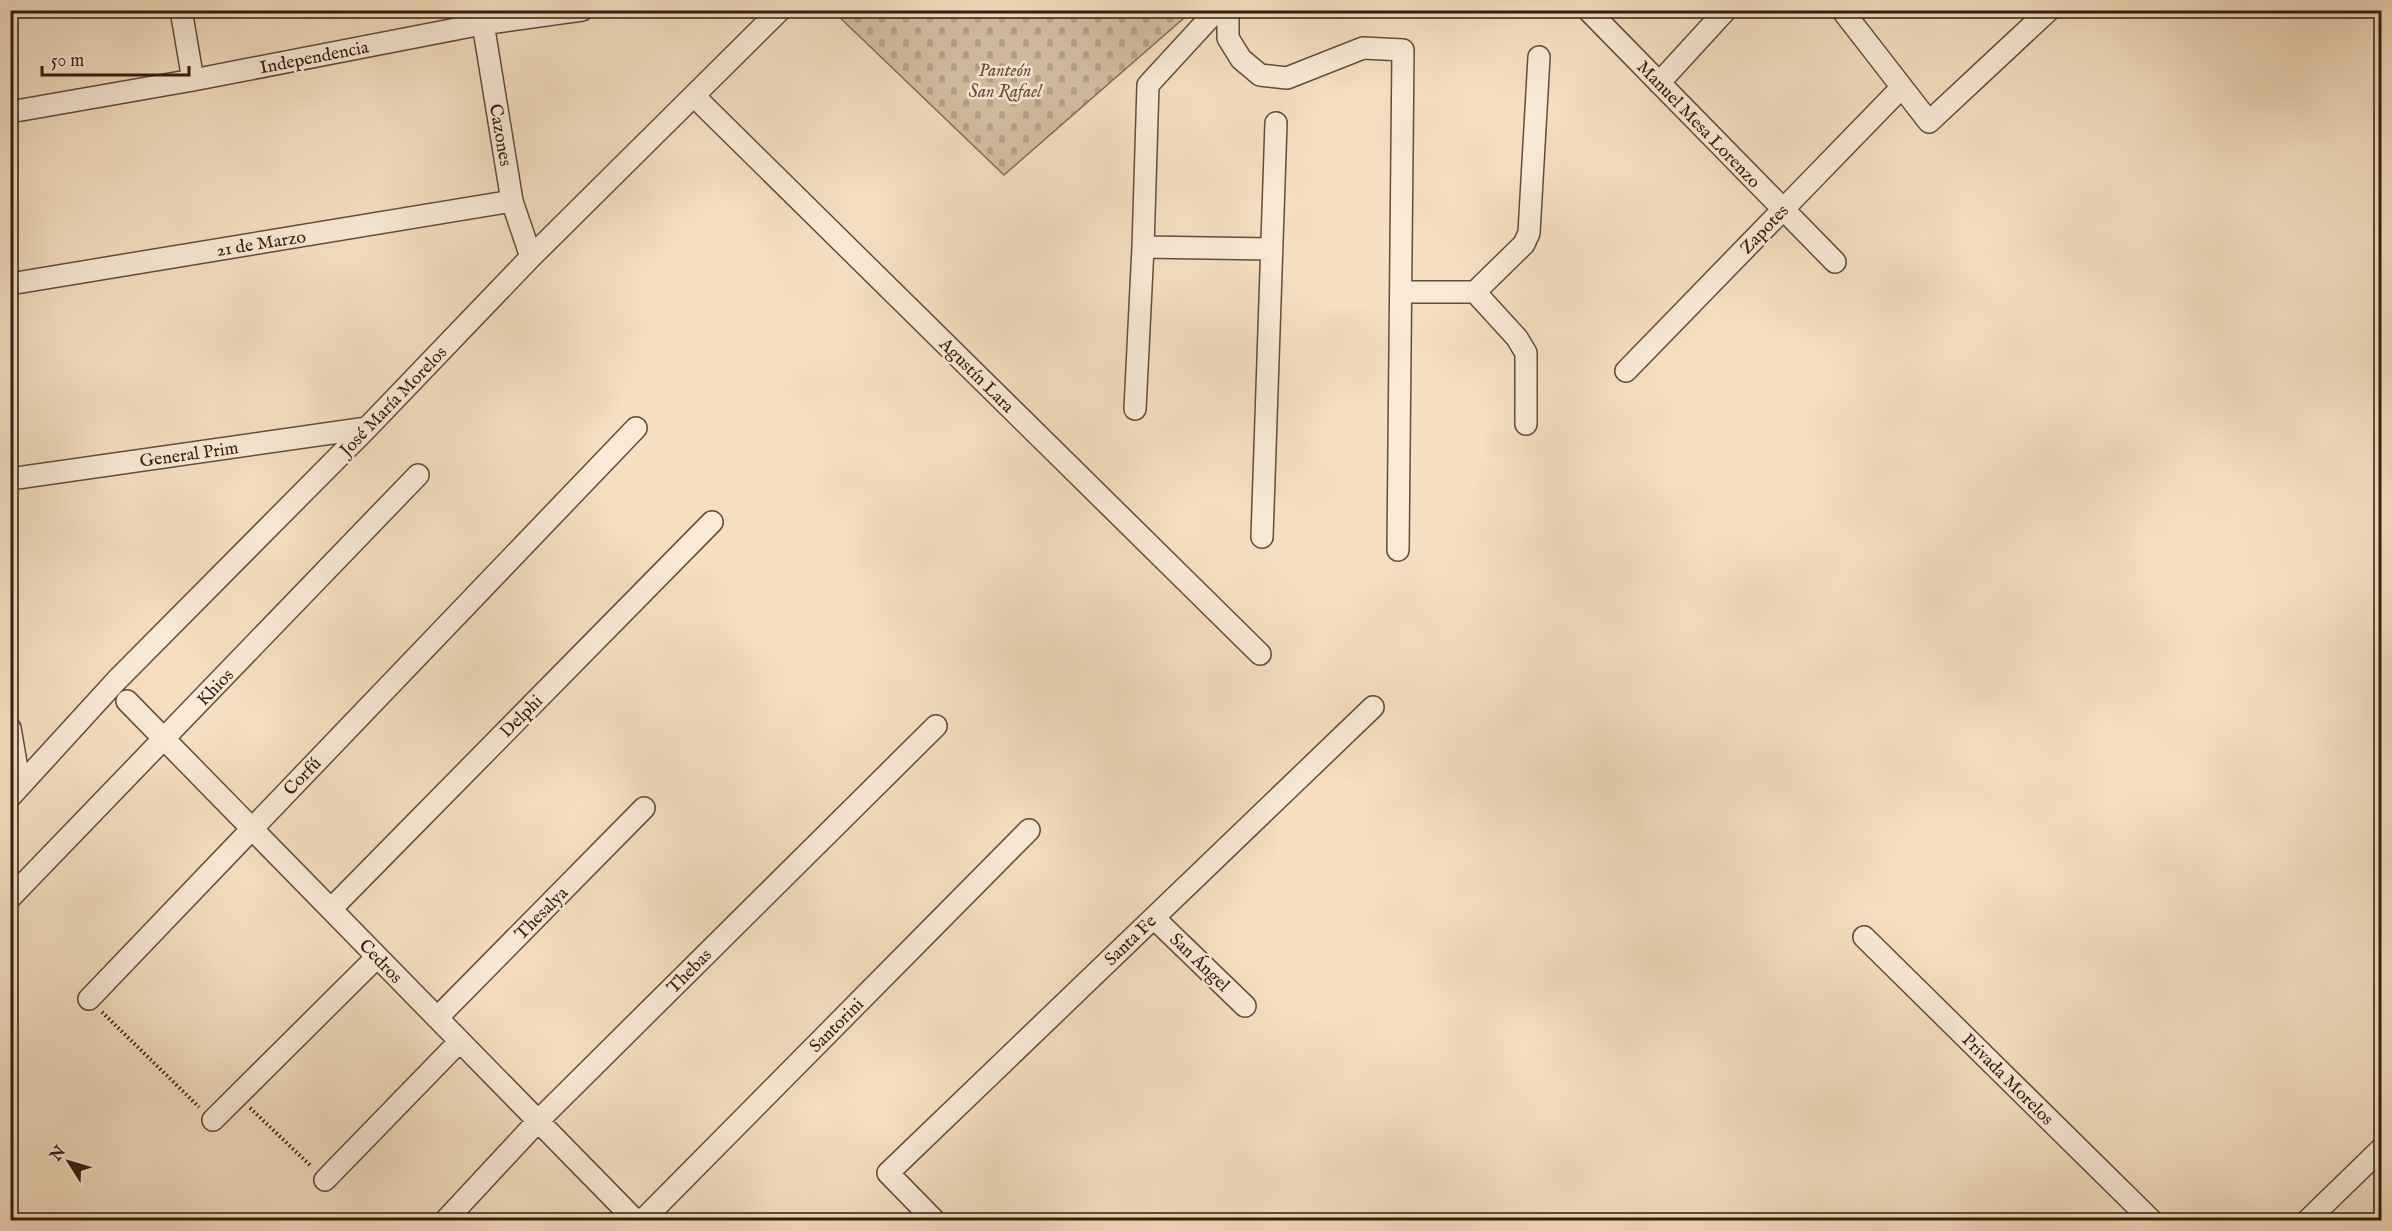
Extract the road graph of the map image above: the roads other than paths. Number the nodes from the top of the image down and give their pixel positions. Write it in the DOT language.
graph roads {
  1 [pos="181,10"];
  2 [pos="582,10"];
  3 [pos="780,10"];
  4 [pos="1217,10"];
  5 [pos="1228,10"];
  6 [pos="1588,10"];
  7 [pos="1726,10"];
  8 [pos="2049,10"];
  9 [pos="1845,12"];
  10 [pos="481,17"];
  11 [pos="1539,57"];
  12 [pos="193,80"];
  13 [pos="1659,82"];
  14 [pos="1902,87"];
  15 [pos="694,96"];
  16 [pos="10,112"];
  17 [pos="1276,123"];
  18 [pos="512,201"];
  19 [pos="1784,210"];
  20 [pos="1143,247"];
  21 [pos="1271,249"];
  22 [pos="531,257"];
  23 [pos="1835,262"];
  24 [pos="10,284"];
  25 [pos="1401,292"];
  26 [pos="1475,292"];
  27 [pos="1626,371"];
  28 [pos="1135,409"];
  29 [pos="1526,424"];
  30 [pos="367,428"];
  31 [pos="636,428"];
  32 [pos="418,475"];
  33 [pos="10,479"];
  34 [pos="712,522"];
  35 [pos="1262,537"];
  36 [pos="1398,550"];
  37 [pos="1260,654"];
  38 [pos="127,701"];
  39 [pos="1373,707"];
  40 [pos="936,726"];
  41 [pos="10,728"];
  42 [pos="165,739"];
  43 [pos="15,791"];
  44 [pos="644,808"];
  45 [pos="252,829"];
  46 [pos="1029,830"];
  47 [pos="10,898"];
  48 [pos="331,909"];
  49 [pos="1154,918"];
  50 [pos="1864,937"];
  51 [pos="377,957"];
  52 [pos="88,999"];
  53 [pos="1245,1006"];
  54 [pos="437,1018"];
  55 [pos="460,1041"];
  56 [pos="213,1120"];
  57 [pos="538,1121"];
  58 [pos="2382,1148"];
  59 [pos="325,1180"];
  60 [pos="446,1221"];
  61 [pos="635,1221"];
  62 [pos="643,1221"];
  63 [pos="934,1221"];
  64 [pos="2151,1221"];
  65 [pos="2308,1221"];
  1 -- 12 [label="street"];
  2 -- 10 [label="street, Independencia"];
  3 -- 15 [label="street, José María Morelos"];
  4 -- 20 [label="street"];
  5 -- 25 [label="street"];
  6 -- 13 [label="street, Manuel Mesa Lorenzo"];
  7 -- 13 [label="street"];
  8 -- 14 [label="street"];
  9 -- 14 [label="street"];
  10 -- 12 [label="street, Independencia"];
  10 -- 18 [label="street, Cazones"];
  11 -- 26 [label="street"];
  12 -- 16 [label="street, Independencia"];
  13 -- 19 [label="street, Manuel Mesa Lorenzo"];
  14 -- 19 [label="street, Zapotes"];
  15 -- 22 [label="street, José María Morelos"];
  15 -- 37 [label="street, Agustín Lara"];
  17 -- 21 [label="street"];
  18 -- 22 [label="street, Cazones"];
  18 -- 24 [label="street, 21 de Marzo"];
  19 -- 23 [label="street, Manuel Mesa Lorenzo"];
  19 -- 27 [label="street, Zapotes"];
  20 -- 21 [label="street"];
  20 -- 28 [label="street"];
  21 -- 35 [label="street"];
  22 -- 30 [label="street, José María Morelos"];
  25 -- 26 [label="street"];
  25 -- 36 [label="street"];
  26 -- 29 [label="street"];
  30 -- 33 [label="street, General Prim"];
  30 -- 43 [label="street, José María Morelos"];
  31 -- 45 [label="street, Corfú"];
  32 -- 42 [label="street, Khios"];
  34 -- 48 [label="street, Delphi"];
  38 -- 42 [label="street, Cedros"];
  39 -- 49 [label="street, Santa Fe"];
  40 -- 57 [label="street, Thebas"];
  41 -- 43 [label="street"];
  42 -- 45 [label="street, Cedros"];
  42 -- 47 [label="street, Khios"];
  44 -- 54 [label="street, Thesalya"];
  45 -- 48 [label="street, Cedros"];
  45 -- 52 [label="street, Corfú"];
  46 -- 62 [label="street, Santorini"];
  48 -- 51 [label="street, Cedros"];
  49 -- 53 [label="street, San Ángel"];
  49 -- 63 [label="street, Santa Fe"];
  50 -- 64 [label="street, Privada Morelos"];
  51 -- 54 [label="street, Cedros"];
  51 -- 56 [label="street"];
  54 -- 55 [label="street, Cedros"];
  55 -- 57 [label="street, Cedros"];
  55 -- 59 [label="street"];
  57 -- 60 [label="street, Thebas"];
  57 -- 61 [label="street, Cedros"];
  58 -- 65 [label="street"];
}
